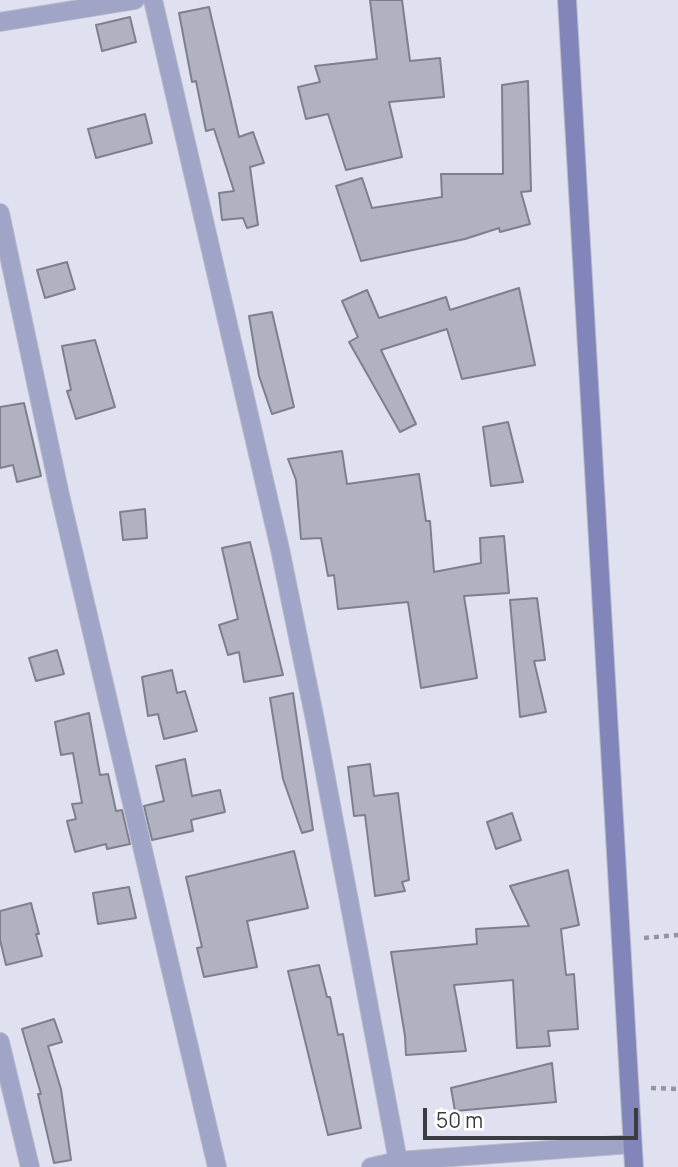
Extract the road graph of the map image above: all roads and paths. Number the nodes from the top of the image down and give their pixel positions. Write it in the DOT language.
graph roads {
  1 [pos="135,0"];
  2 [pos="153,0"];
  3 [pos="567,0"];
  4 [pos="0,22"];
  5 [pos="0,213"];
  6 [pos="678,935"];
  7 [pos="621,940"];
  8 [pos="0,1042"];
  9 [pos="632,1144"];
  10 [pos="398,1161"];
  11 [pos="30,1167"];
  12 [pos="217,1167"];
  13 [pos="371,1167"];
  14 [pos="634,1167"];
  1 -- 4 [label="street"];
  2 -- 10 [label="street"];
  3 -- 7 [label="main road"];
  5 -- 12 [label="street"];
  6 -- 7 [label="path"];
  7 -- 9 [label="main road"];
  8 -- 11 [label="street"];
  9 -- 10 [label="street"];
  9 -- 14 [label="main road"];
  10 -- 13 [label="street"];
}
